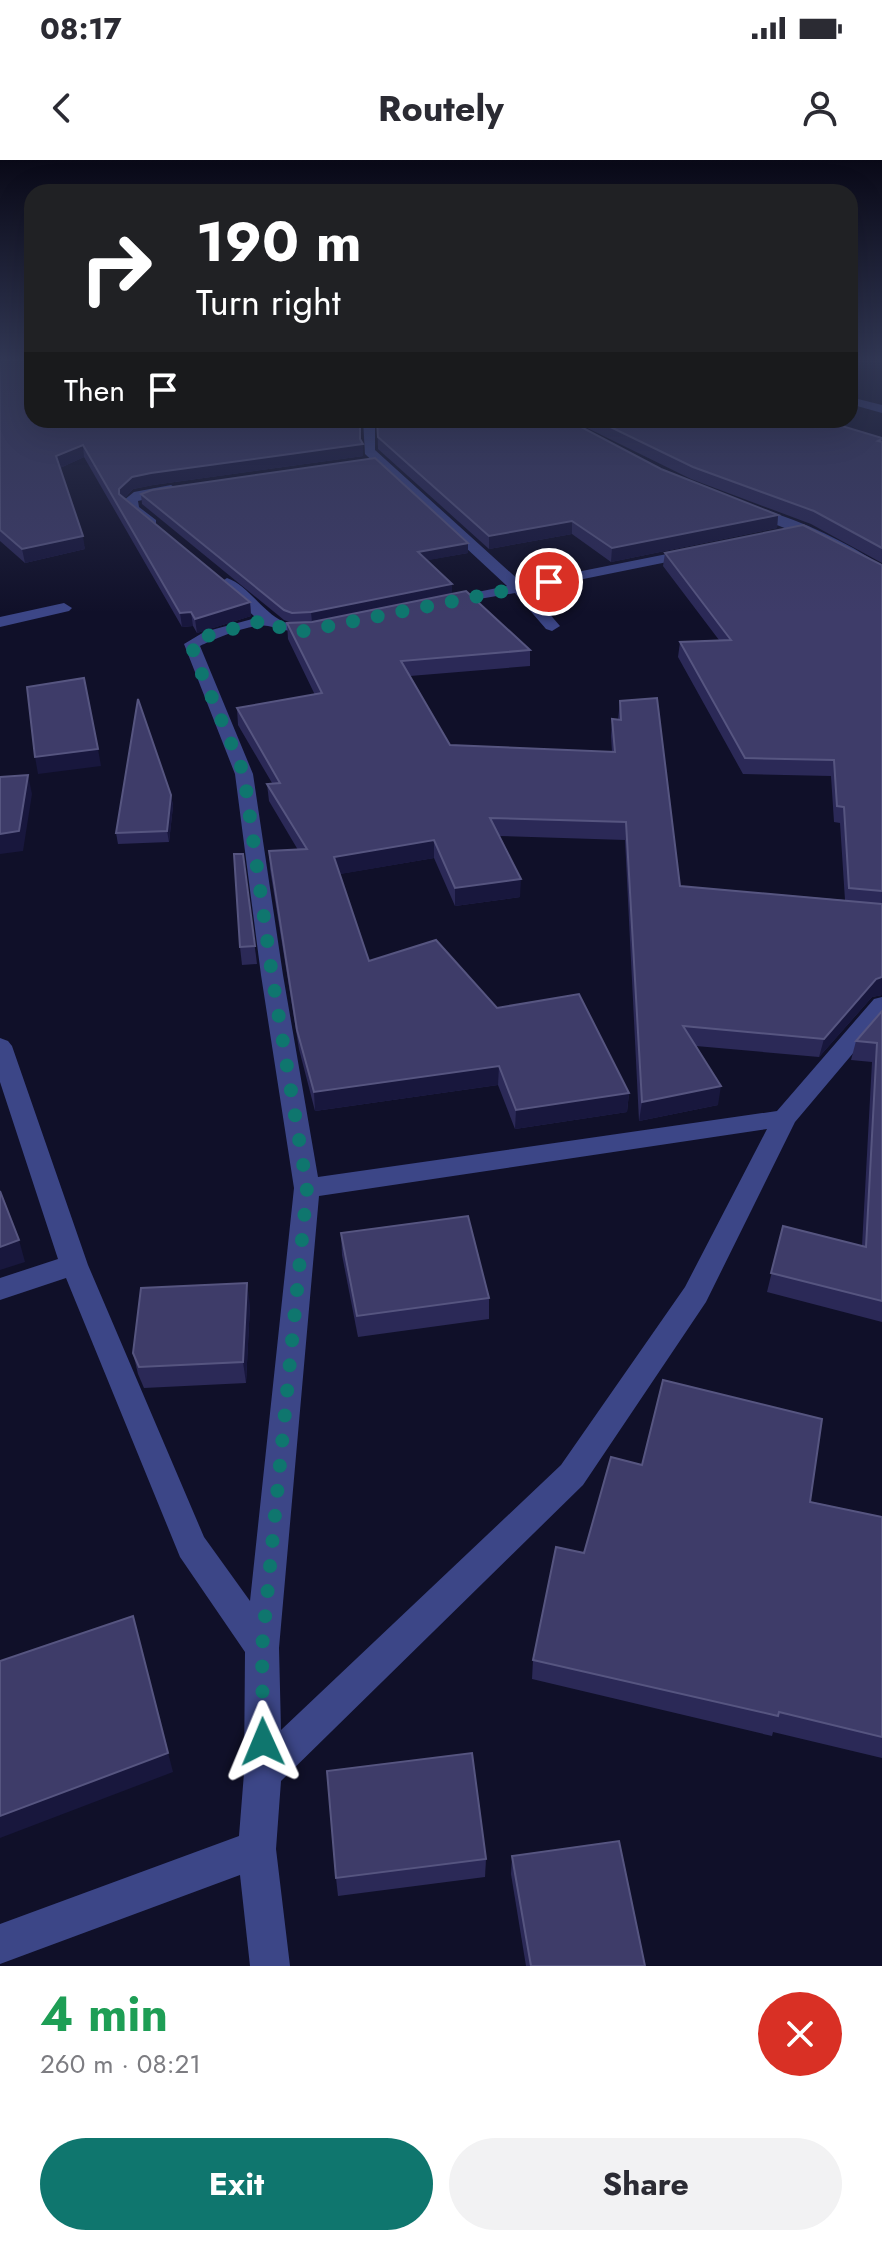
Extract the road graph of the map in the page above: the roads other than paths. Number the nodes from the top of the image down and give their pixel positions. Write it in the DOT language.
graph roads {
  1 [pos="369,444"];
  2 [pos="381,460"];
  3 [pos="353,464"];
  4 [pos="182,488"];
  5 [pos="734,504"];
  6 [pos="805,530"];
  7 [pos="774,536"];
  8 [pos="168,537"];
  9 [pos="713,548"];
  10 [pos="215,573"];
  11 [pos="882,573"];
  12 [pos="519,588"];
  13 [pos="430,606"];
  14 [pos="64,608"];
  15 [pos="269,619"];
  16 [pos="0,622"];
  17 [pos="341,624"];
  18 [pos="552,626"];
  19 [pos="882,1004"];
  20 [pos="0,1046"];
  21 [pos="785,1118"];
  22 [pos="307,1188"];
  23 [pos="74,1265"];
  24 [pos="0,1289"];
  25 [pos="262,1648"];
  26 [pos="263,1773"];
  27 [pos="257,1849"];
  28 [pos="0,1944"];
  29 [pos="270,1966"];
  1 -- 2 [label="street"];
  2 -- 3 [label="street"];
  2 -- 12 [label="street"];
  4 -- 8 [label="street"];
  5 -- 6 [label="street"];
  6 -- 7 [label="street"];
  6 -- 11 [label="street"];
  9 -- 12 [label="street"];
  10 -- 15 [label="street"];
  12 -- 13 [label="street"];
  12 -- 18 [label="street"];
  14 -- 16 [label="street"];
  15 -- 17 [label="street"];
  15 -- 22 [label="street"];
  19 -- 21 [label="street"];
  20 -- 23 [label="street"];
  21 -- 22 [label="street"];
  21 -- 26 [label="street"];
  22 -- 25 [label="street"];
  23 -- 24 [label="street"];
  23 -- 25 [label="street"];
  25 -- 26 [label="street"];
  26 -- 27 [label="street"];
  27 -- 28 [label="street"];
  27 -- 29 [label="street"];
}
